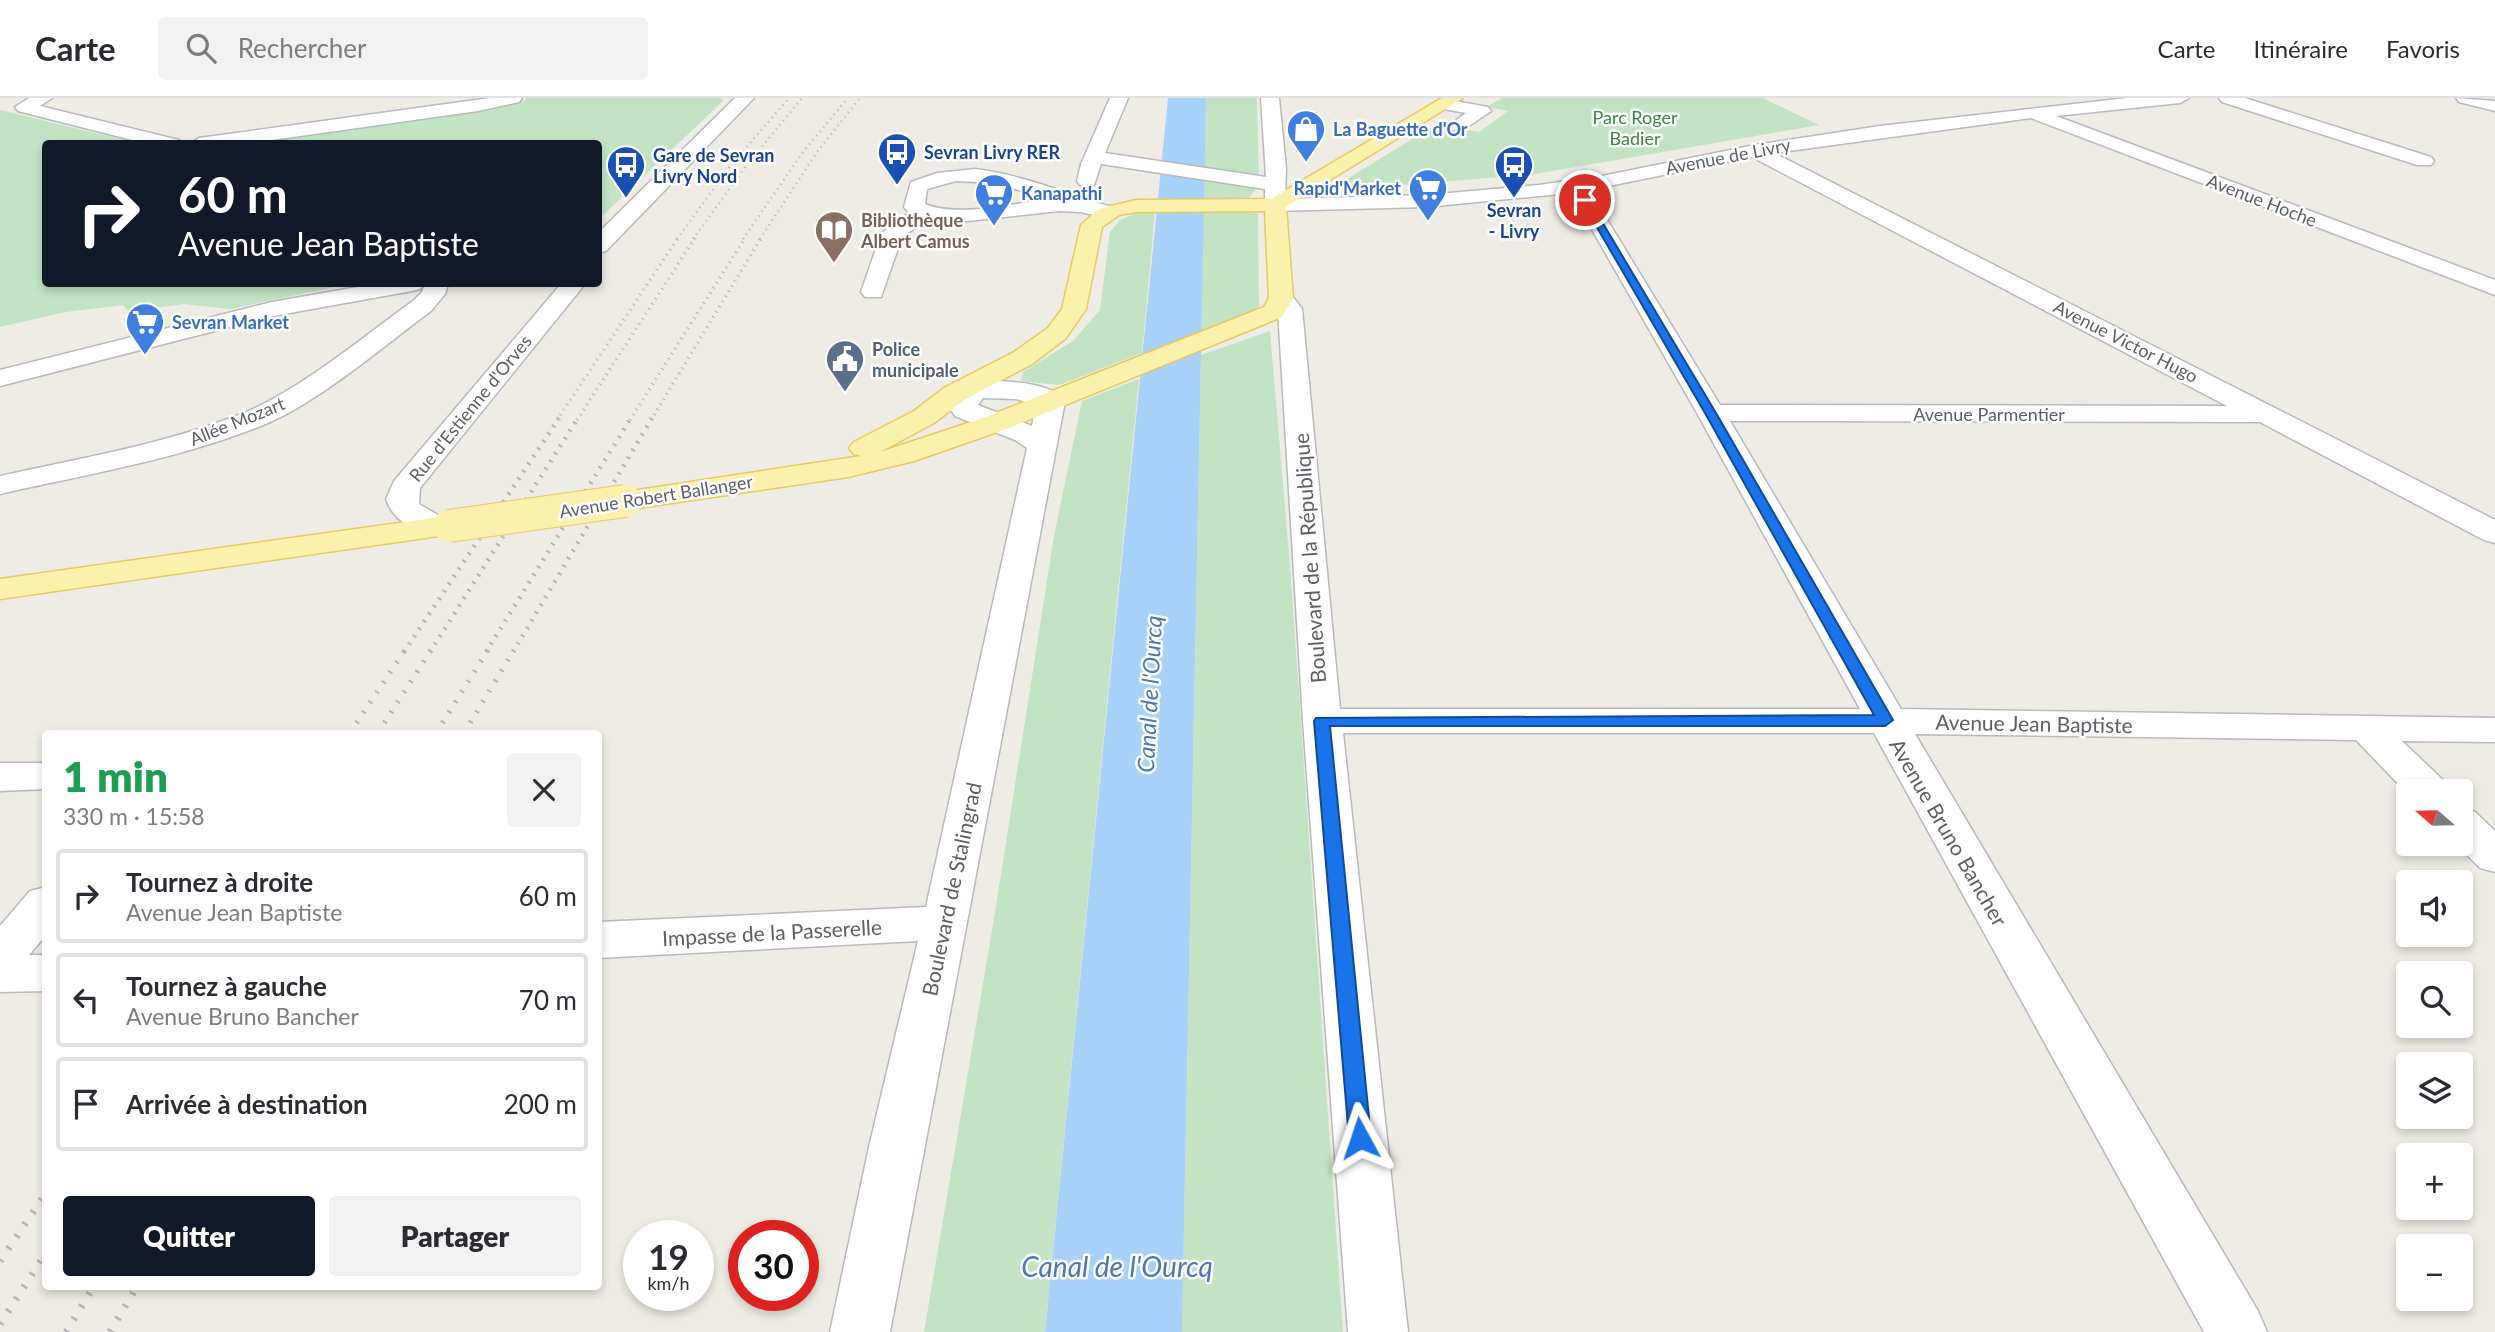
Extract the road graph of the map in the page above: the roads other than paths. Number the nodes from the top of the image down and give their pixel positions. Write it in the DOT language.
graph roads {
  1 [pos="43,98"];
  2 [pos="513,98"];
  3 [pos="745,98"];
  4 [pos="1119,98"];
  5 [pos="1270,98"];
  6 [pos="2170,98"];
  7 [pos="2228,98"];
  8 [pos="2465,98"];
  9 [pos="1449,101"];
  10 [pos="2495,106"];
  11 [pos="1947,108"];
  12 [pos="2030,112"];
  13 [pos="1975,119"];
  14 [pos="1457,126"];
  15 [pos="157,140"];
  16 [pos="228,140"];
  17 [pos="1756,151"];
  18 [pos="1092,160"];
  19 [pos="2424,161"];
  20 [pos="1577,186"];
  21 [pos="1275,195"];
  22 [pos="1061,198"];
  23 [pos="1108,212"];
  24 [pos="923,213"];
  25 [pos="602,243"];
  26 [pos="2495,265"];
  27 [pos="2450,271"];
  28 [pos="396,287"];
  29 [pos="435,287"];
  30 [pos="571,287"];
  31 [pos="2495,288"];
  32 [pos="873,292"];
  33 [pos="1281,298"];
  34 [pos="167,311"];
  35 [pos="237,317"];
  36 [pos="0,378"];
  37 [pos="973,387"];
  38 [pos="1051,401"];
  39 [pos="1711,413"];
  40 [pos="2267,414"];
  41 [pos="996,423"];
  42 [pos="1041,445"];
  43 [pos="794,475"];
  44 [pos="0,485"];
  45 [pos="443,527"];
  46 [pos="2495,533"];
  47 [pos="0,589"];
  48 [pos="1885,720"];
  49 [pos="1322,721"];
  50 [pos="2368,730"];
  51 [pos="2495,730"];
  52 [pos="42,775"];
  53 [pos="0,777"];
  54 [pos="2417,779"];
  55 [pos="2473,835"];
  56 [pos="2495,857"];
  57 [pos="42,908"];
  58 [pos="945,923"];
  59 [pos="602,940"];
  60 [pos="0,958"];
  61 [pos="42,973"];
  62 [pos="0,974"];
  63 [pos="860,1332"];
  64 [pos="1378,1332"];
  65 [pos="2237,1332"];
  1 -- 15 [label="street"];
  2 -- 16 [label="street"];
  3 -- 25 [label="street"];
  4 -- 18 [label="street"];
  5 -- 21 [label="street"];
  6 -- 12 [label="street, Avenue de Livry"];
  7 -- 19 [label="street"];
  8 -- 10 [label="street"];
  9 -- 14 [label="street"];
  9 -- 21 [label="main road"];
  11 -- 13 [label="street"];
  12 -- 13 [label="street, Avenue de Livry"];
  12 -- 27 [label="street, Avenue Hoche"];
  13 -- 17 [label="street, Avenue de Livry"];
  17 -- 20 [label="street, Avenue de Livry"];
  17 -- 40 [label="street, Avenue Victor Hugo"];
  18 -- 21 [label="street, Avenue de Livry"];
  18 -- 22 [label="street"];
  20 -- 21 [label="street, Avenue de Livry"];
  20 -- 39 [label="street, Avenue Bruno Bancher"];
  21 -- 23 [label="main road"];
  21 -- 33 [label="main road, Boulevard de la République"];
  22 -- 23 [label="street"];
  22 -- 24 [label="street"];
  22 -- 24 [label="street"];
  23 -- 37 [label="main road"];
  24 -- 32 [label="street"];
  26 -- 27 [label="street"];
  27 -- 31 [label="street, Avenue Hoche"];
  28 -- 35 [label="street"];
  29 -- 44 [label="street, Allée Mozart"];
  30 -- 45 [label="street, Rue d'Estienne d'Orves"];
  33 -- 38 [label="main road, Avenue Robert Ballanger"];
  33 -- 49 [label="street, Boulevard de la République"];
  34 -- 35 [label="street"];
  35 -- 36 [label="street"];
  37 -- 38 [label="street"];
  37 -- 41 [label="street"];
  37 -- 43 [label="main road"];
  38 -- 41 [label="main road, Avenue Robert Ballanger"];
  38 -- 42 [label="street, Boulevard de Stalingrad"];
  39 -- 40 [label="street, Avenue Parmentier"];
  39 -- 48 [label="street, Avenue Bruno Bancher"];
  40 -- 46 [label="street, Avenue Victor Hugo"];
  41 -- 42 [label="street"];
  41 -- 43 [label="main road, Avenue Robert Ballanger"];
  42 -- 58 [label="street, Boulevard de Stalingrad"];
  43 -- 45 [label="main road, Avenue Robert Ballanger, bridge"];
  45 -- 47 [label="main road, Avenue Robert Ballanger"];
  48 -- 49 [label="street, Avenue Jean Baptiste"];
  48 -- 50 [label="street, Avenue Jean Baptiste"];
  48 -- 65 [label="street, Avenue Bruno Bancher"];
  49 -- 64 [label="street, Boulevard de la République"];
  50 -- 51 [label="street, Avenue Jean Baptiste"];
  50 -- 54 [label="street"];
  52 -- 53 [label="street"];
  55 -- 56 [label="street"];
  57 -- 60 [label="street"];
  58 -- 59 [label="street, Impasse de la Passerelle"];
  58 -- 63 [label="street, Boulevard de Stalingrad"];
  61 -- 62 [label="street"];
}
